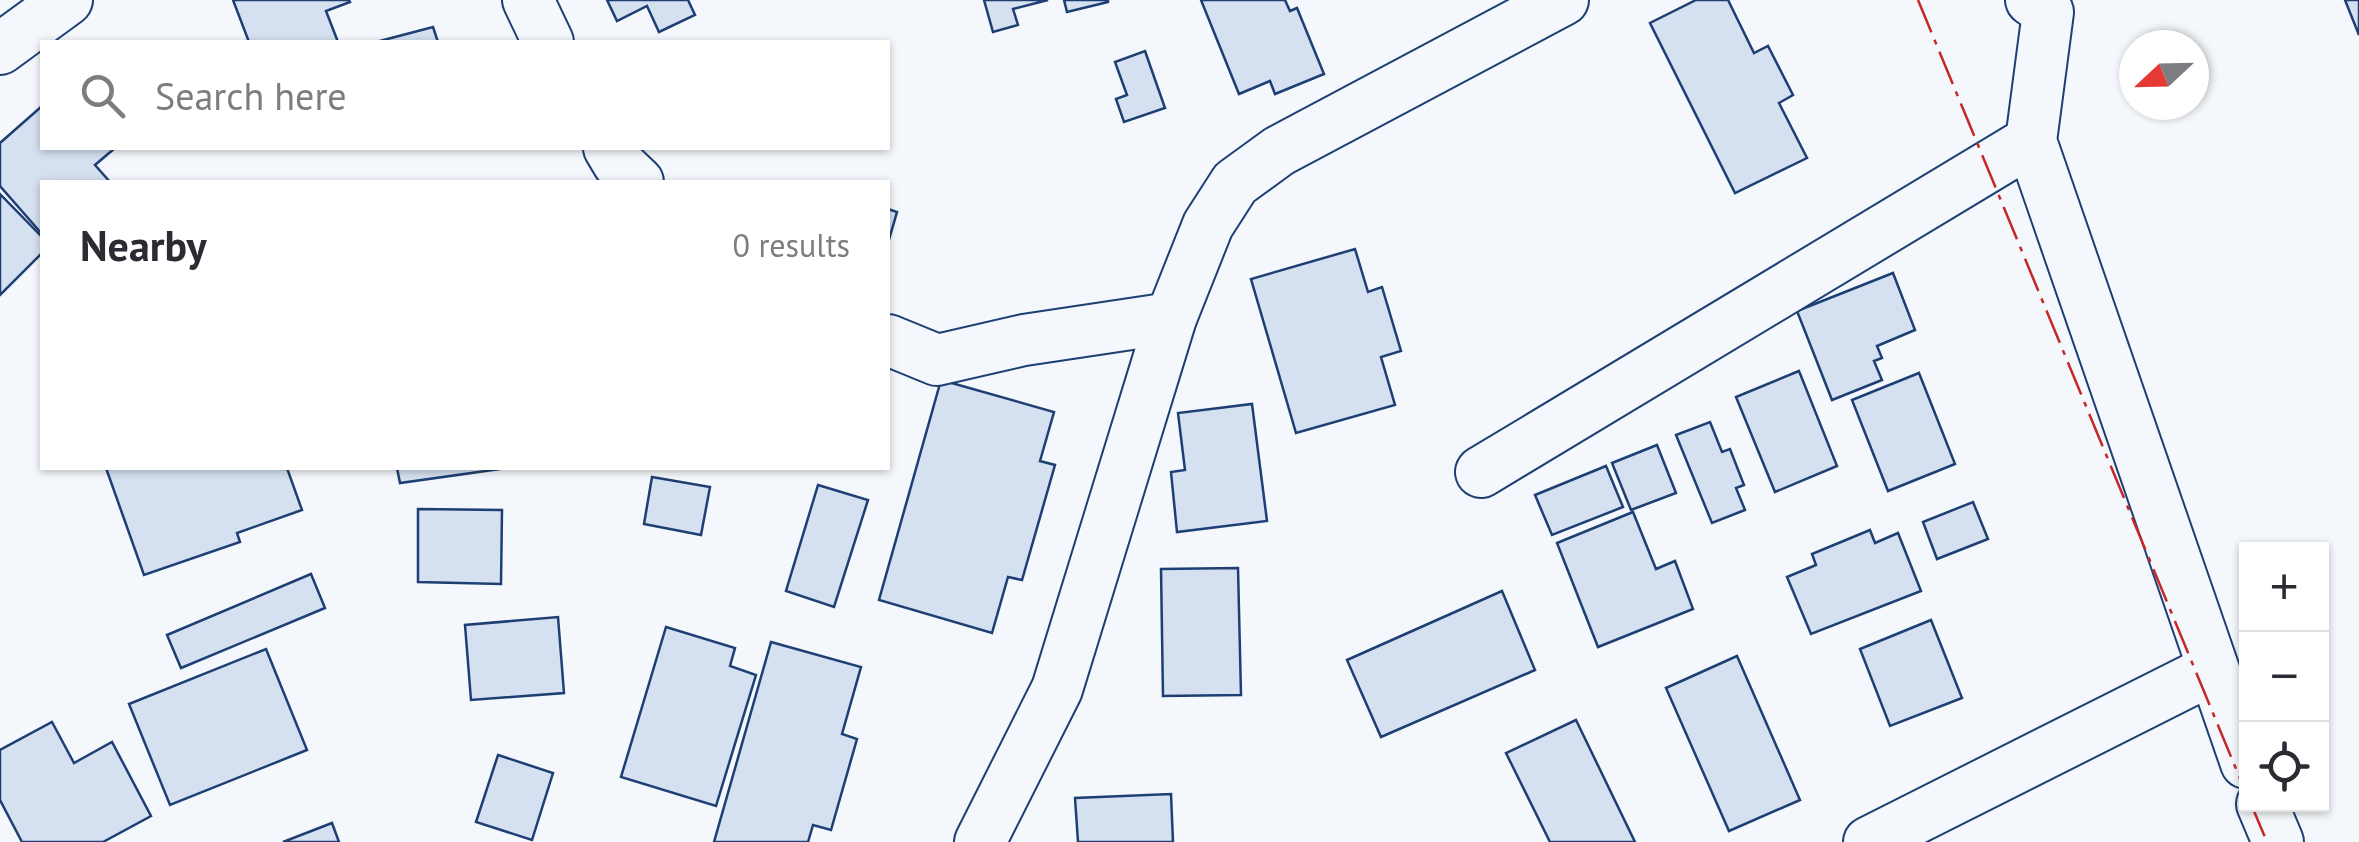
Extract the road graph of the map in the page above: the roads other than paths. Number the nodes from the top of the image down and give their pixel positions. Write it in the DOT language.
graph roads {
  1 [pos="67,0"];
  2 [pos="528,0"];
  3 [pos="1564,0"];
  4 [pos="2032,0"];
  5 [pos="547,40"];
  6 [pos="0,49"];
  7 [pos="2031,142"];
  8 [pos="609,150"];
  9 [pos="636,180"];
  10 [pos="1171,318"];
  11 [pos="890,341"];
  12 [pos="1481,472"];
  13 [pos="2213,669"];
  14 [pos="2239,744"];
  15 [pos="2265,812"];
  16 [pos="980,842"];
  17 [pos="1869,842"];
  18 [pos="2278,842"];
  1 -- 6 [label="street"];
  2 -- 5 [label="street"];
  3 -- 10 [label="street"];
  4 -- 7 [label="street"];
  7 -- 12 [label="street"];
  7 -- 13 [label="street"];
  8 -- 9 [label="street"];
  10 -- 11 [label="street"];
  10 -- 16 [label="street"];
  13 -- 14 [label="street"];
  13 -- 17 [label="street"];
  15 -- 18 [label="street"];
}
